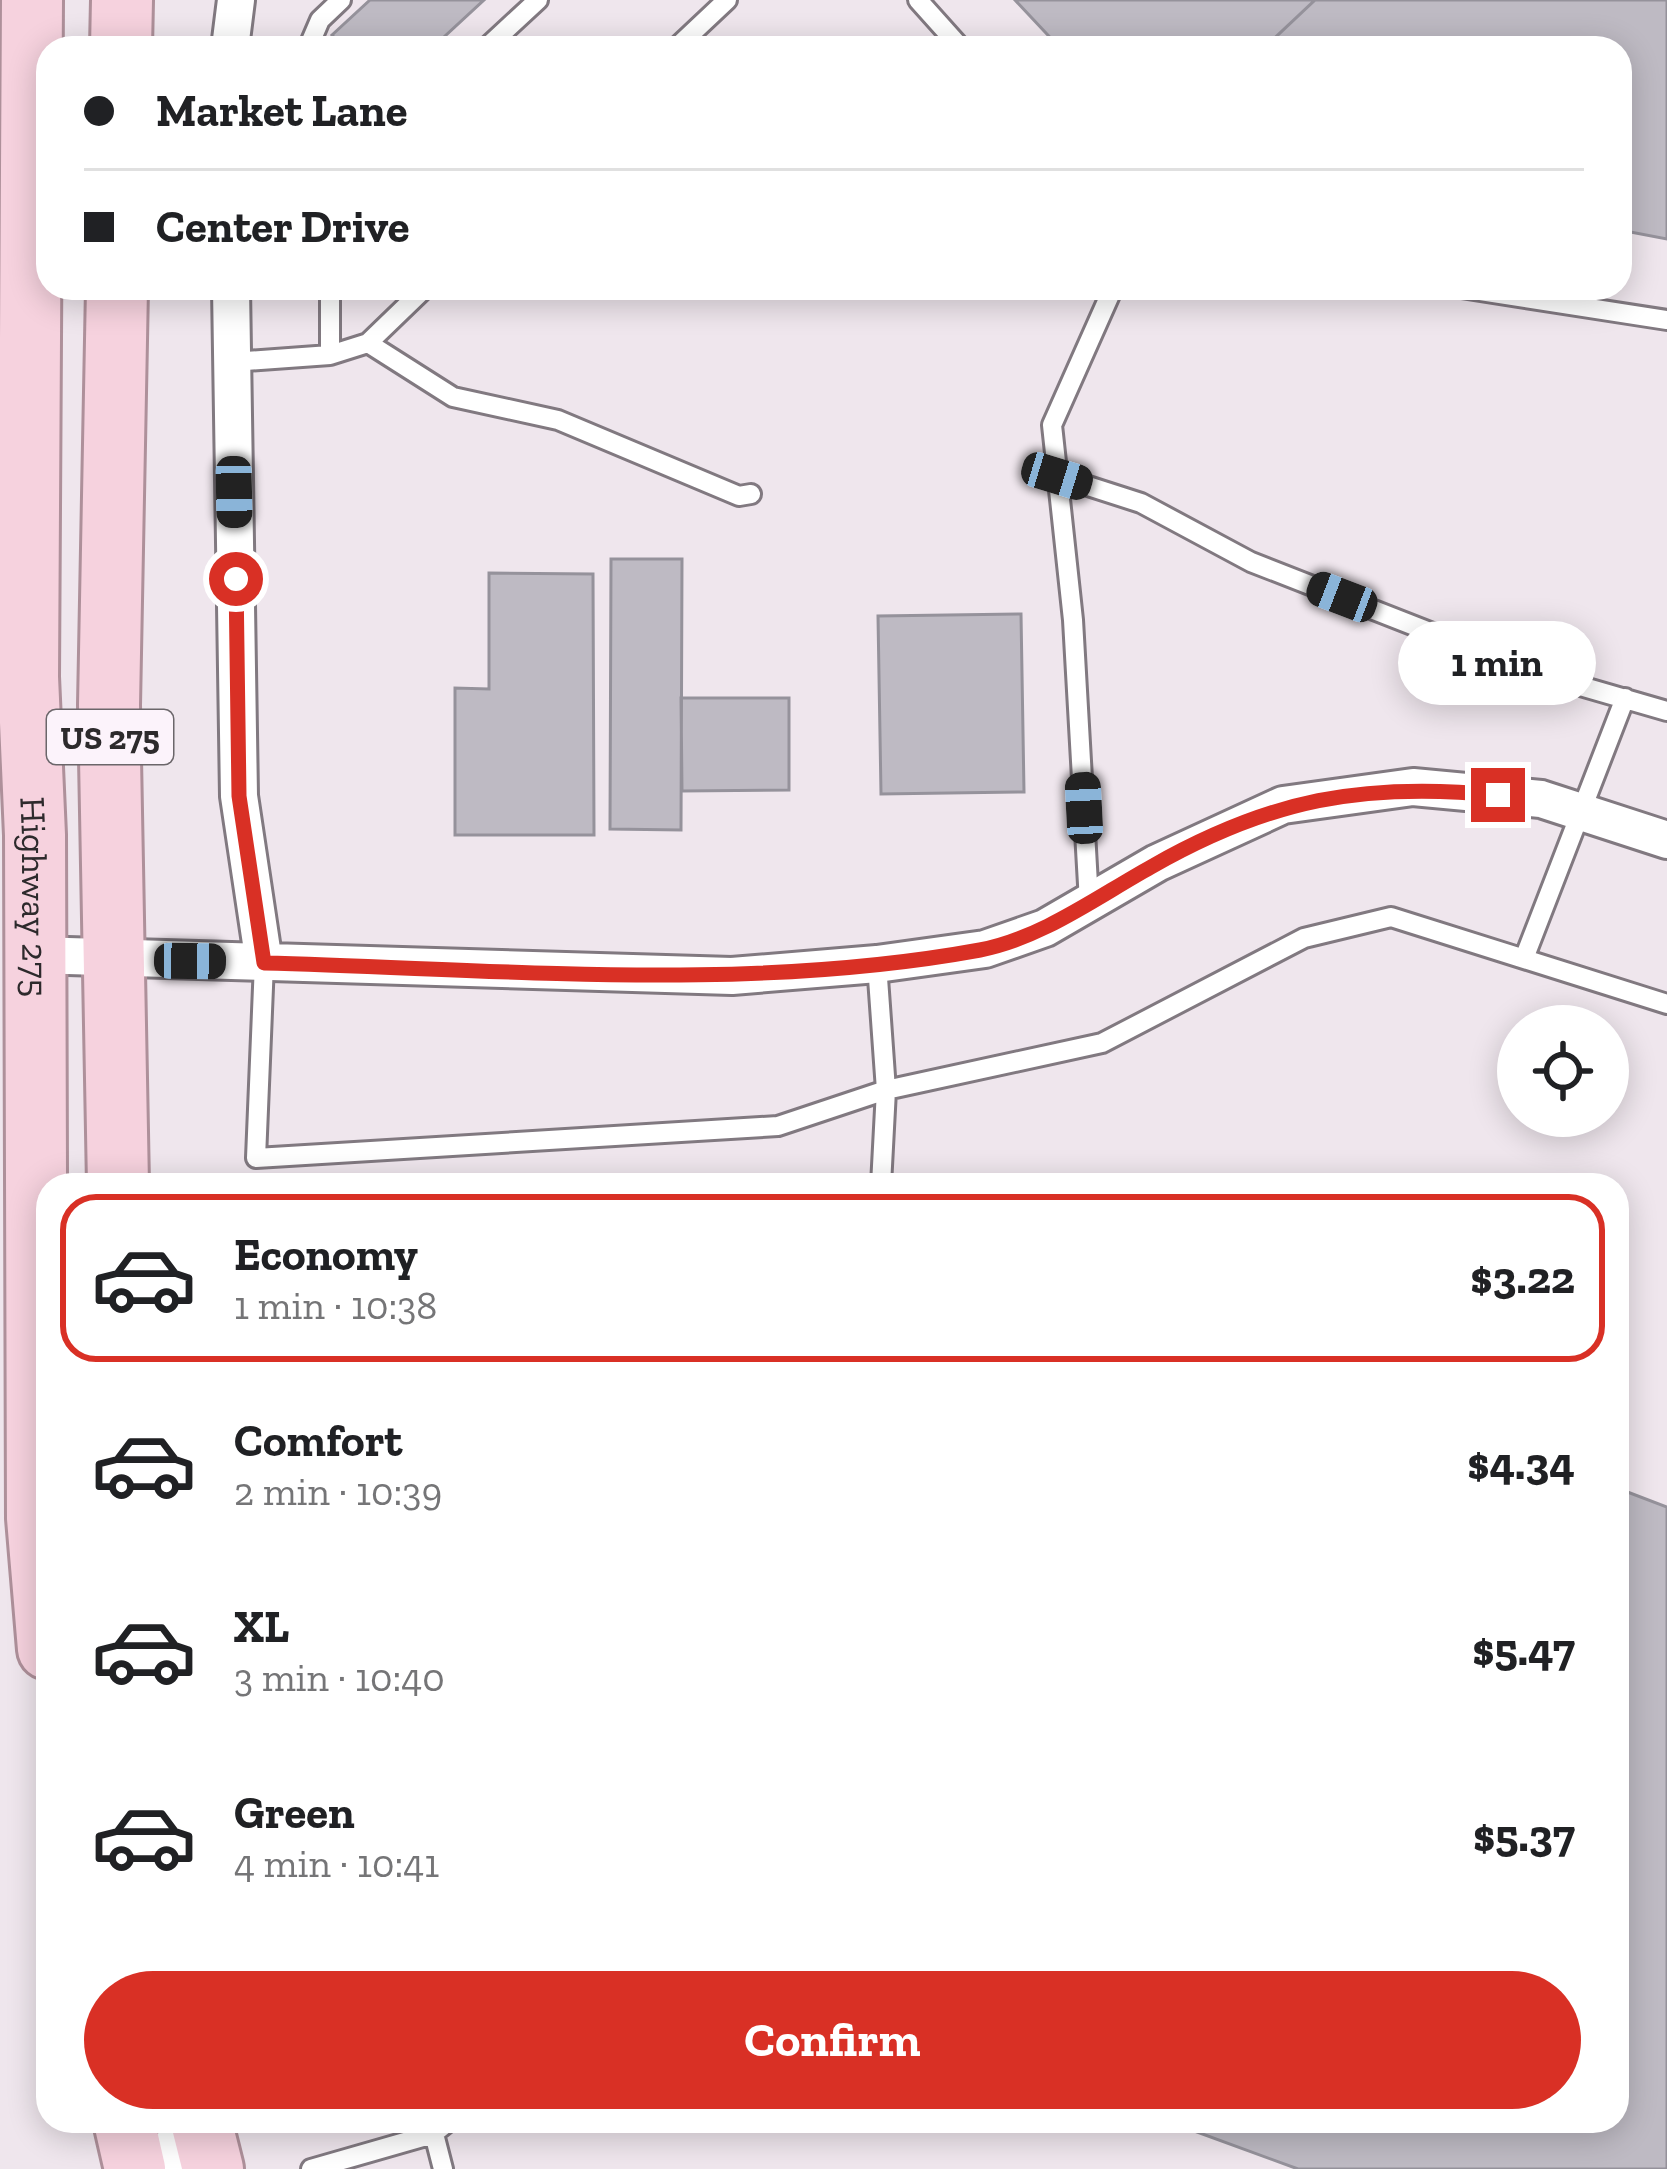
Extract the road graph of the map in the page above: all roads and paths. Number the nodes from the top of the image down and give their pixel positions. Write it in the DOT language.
graph roads {
  1 [pos="32,0"];
  2 [pos="122,0"];
  3 [pos="236,0"];
  4 [pos="341,0"];
  5 [pos="538,0"];
  6 [pos="727,0"];
  7 [pos="918,0"];
  8 [pos="122,36"];
  9 [pos="232,36"];
  10 [pos="313,36"];
  11 [pos="499,36"];
  12 [pos="689,36"];
  13 [pos="951,36"];
  14 [pos="117,300"];
  15 [pos="231,300"];
  16 [pos="330,300"];
  17 [pos="413,300"];
  18 [pos="1108,300"];
  19 [pos="1539,300"];
  20 [pos="1667,320"];
  21 [pos="368,343"];
  22 [pos="330,356"];
  23 [pos="232,362"];
  24 [pos="1057,476"];
  25 [pos="751,494"];
  26 [pos="1625,698"];
  27 [pos="1667,711"];
  28 [pos="1580,812"];
  29 [pos="1667,840"];
  30 [pos="1089,902"];
  31 [pos="34,955"];
  32 [pos="1525,956"];
  33 [pos="116,959"];
  34 [pos="264,963"];
  35 [pos="877,964"];
  36 [pos="1667,1004"];
  37 [pos="886,1090"];
  38 [pos="118,1173"];
  39 [pos="882,1173"];
  40 [pos="36,1330"];
  41 [pos="127,2133"];
  42 [pos="415,2133"];
  43 [pos="439,2133"];
  44 [pos="209,2136"];
  45 [pos="135,2169"];
  46 [pos="146,2169"];
  47 [pos="311,2169"];
  48 [pos="443,2169"];
  1 -- 31 [label="highway, Highway 275 / US 275"];
  2 -- 8 [label="highway"];
  3 -- 9 [label="street"];
  4 -- 10 [label="lane"];
  5 -- 11 [label="lane"];
  6 -- 12 [label="lane"];
  7 -- 13 [label="lane"];
  14 -- 33 [label="highway, US 275"];
  15 -- 23 [label="street"];
  16 -- 22 [label="lane"];
  17 -- 21 [label="lane"];
  18 -- 24 [label="lane"];
  19 -- 20 [label="lane"];
  21 -- 22 [label="lane"];
  21 -- 25 [label="lane"];
  22 -- 23 [label="lane"];
  23 -- 34 [label="street"];
  24 -- 26 [label="lane"];
  24 -- 30 [label="lane"];
  26 -- 27 [label="lane"];
  26 -- 28 [label="lane"];
  28 -- 29 [label="street"];
  28 -- 30 [label="street"];
  28 -- 32 [label="lane"];
  30 -- 35 [label="street"];
  31 -- 33 [label="street"];
  31 -- 40 [label="highway, Highway 275 / US 275"];
  32 -- 36 [label="lane"];
  32 -- 37 [label="lane"];
  33 -- 34 [label="street"];
  33 -- 38 [label="highway, US 275"];
  34 -- 35 [label="street"];
  34 -- 37 [label="lane"];
  35 -- 37 [label="lane"];
  37 -- 39 [label="lane"];
  41 -- 45 [label="highway"];
  42 -- 47 [label="lane"];
  43 -- 48 [label="lane"];
  44 -- 46 [label="street"];
}
